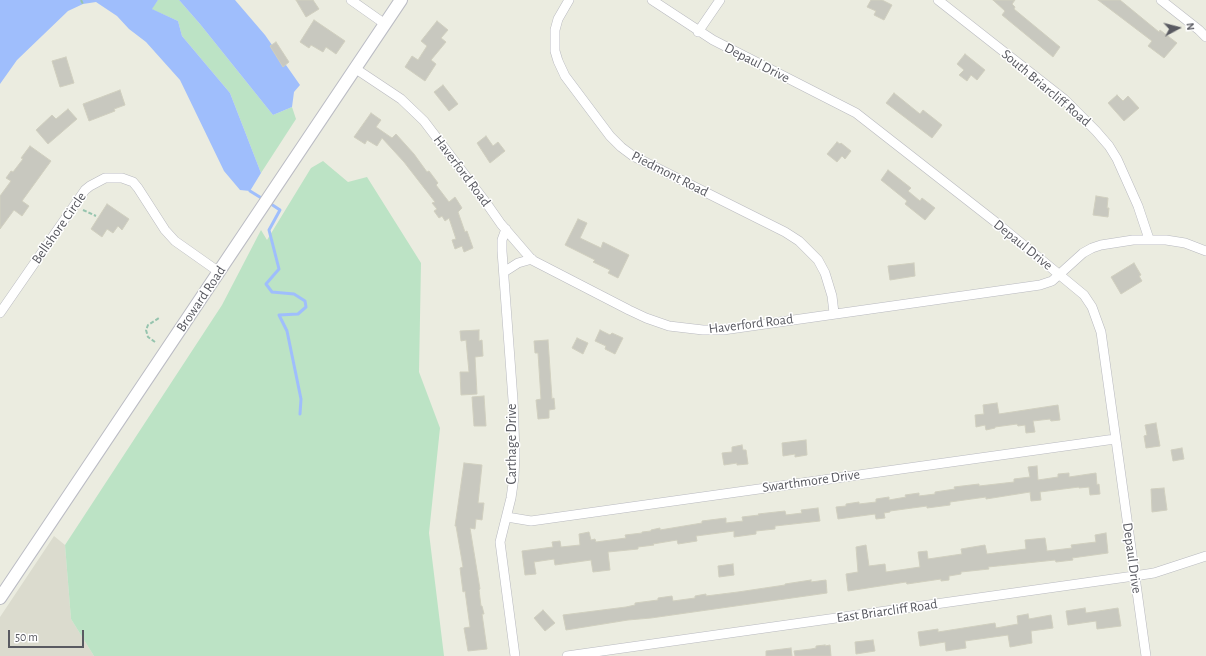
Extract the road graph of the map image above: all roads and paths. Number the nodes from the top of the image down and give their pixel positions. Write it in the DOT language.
graph roads {
  1 [pos="81,0"];
  2 [pos="351,0"];
  3 [pos="401,0"];
  4 [pos="569,0"];
  5 [pos="652,0"];
  6 [pos="720,0"];
  7 [pos="938,0"];
  8 [pos="1161,0"];
  9 [pos="83,4"];
  10 [pos="385,24"];
  11 [pos="698,32"];
  12 [pos="1206,37"];
  13 [pos="356,69"];
  14 [pos="75,204"];
  15 [pos="96,216"];
  16 [pos="506,229"];
  17 [pos="1149,239"];
  18 [pos="1206,251"];
  19 [pos="532,259"];
  20 [pos="219,272"];
  21 [pos="504,272"];
  22 [pos="1060,274"];
  23 [pos="0,313"];
  24 [pos="834,313"];
  25 [pos="159,318"];
  26 [pos="155,342"];
  27 [pos="1115,439"];
  28 [pos="507,518"];
  29 [pos="1206,556"];
  30 [pos="1134,576"];
  31 [pos="0,598"];
  32 [pos="515,656"];
  33 [pos="567,656"];
  34 [pos="1146,656"];
  1 -- 9 [label="path"];
  2 -- 10 [label="street"];
  3 -- 10 [label="street, Broward Road"];
  4 -- 24 [label="street, Piedmont Road"];
  5 -- 11 [label="street, Depaul Drive"];
  6 -- 11 [label="street"];
  7 -- 17 [label="street, South Briarcliff Road"];
  8 -- 12 [label="street"];
  10 -- 13 [label="street, Broward Road"];
  11 -- 22 [label="street, Depaul Drive"];
  13 -- 16 [label="street, Haverford Road"];
  13 -- 20 [label="street, Broward Road"];
  14 -- 15 [label="path"];
  14 -- 20 [label="street, Bellshore Circle"];
  14 -- 23 [label="street, Bellshore Circle"];
  16 -- 19 [label="street, Haverford Road"];
  16 -- 21 [label="street, Carthage Drive"];
  17 -- 18 [label="street, Haverford Road"];
  17 -- 22 [label="street, Haverford Road"];
  19 -- 21 [label="street"];
  19 -- 24 [label="street, Haverford Road"];
  20 -- 31 [label="street, Broward Road"];
  21 -- 28 [label="street, Carthage Drive"];
  22 -- 24 [label="street, Haverford Road"];
  22 -- 27 [label="street, Depaul Drive"];
  25 -- 26 [label="path"];
  27 -- 28 [label="street, Swarthmore Drive"];
  27 -- 30 [label="street, Depaul Drive"];
  28 -- 32 [label="street, Carthage Drive"];
  29 -- 30 [label="street, East Briarcliff Road"];
  30 -- 33 [label="street, East Briarcliff Road"];
  30 -- 34 [label="street, Depaul Drive"];
}
